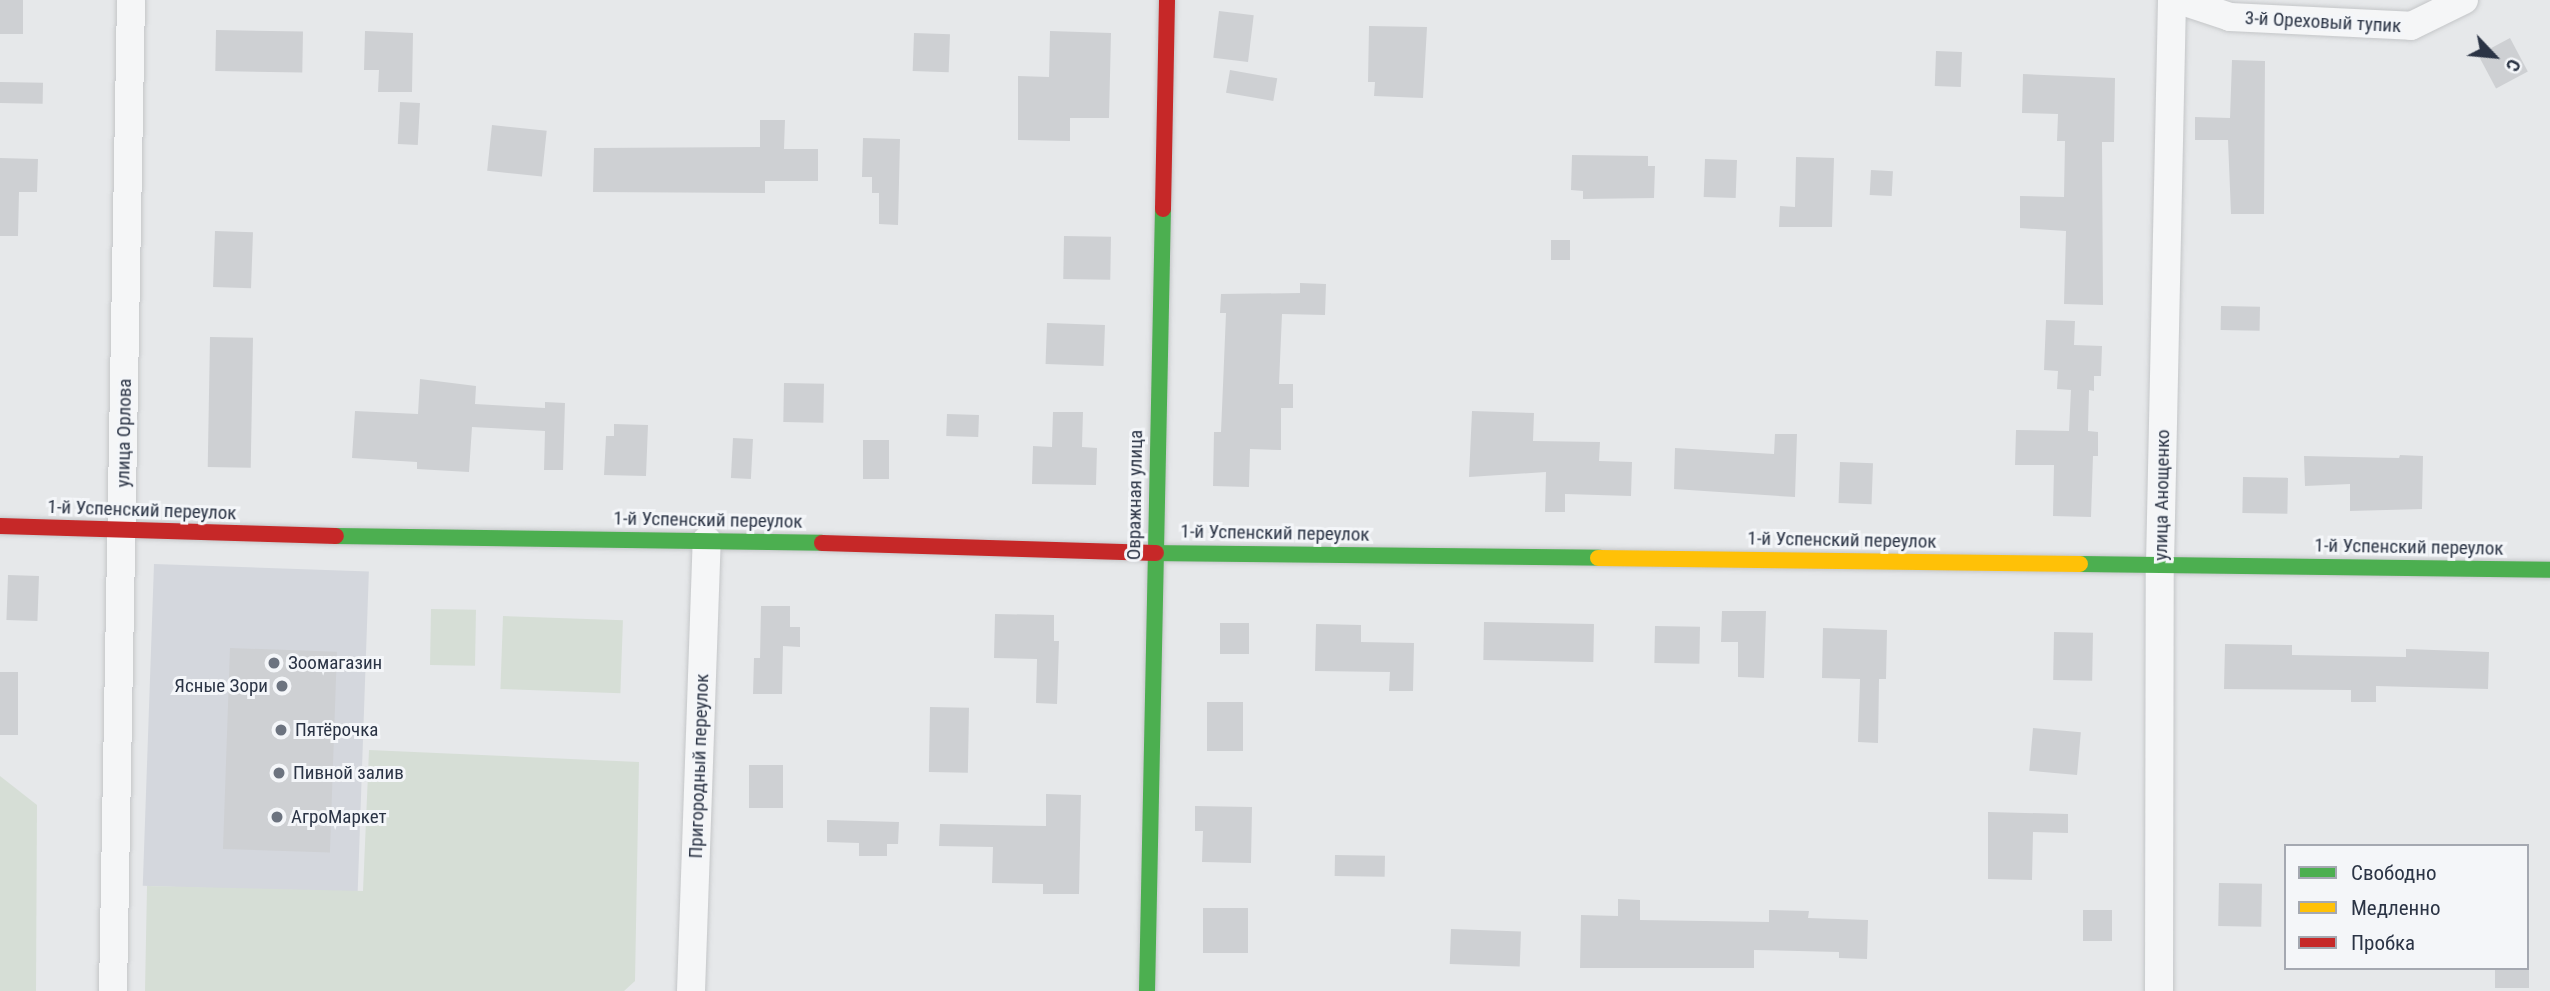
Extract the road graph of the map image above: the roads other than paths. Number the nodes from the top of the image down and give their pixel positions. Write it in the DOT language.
graph roads {
  1 [pos="131,0"];
  2 [pos="1167,0"];
  3 [pos="2172,0"];
  4 [pos="2179,0"];
  5 [pos="2464,0"];
  6 [pos="0,526"];
  7 [pos="124,531"];
  8 [pos="707,540"];
  9 [pos="1155,553"];
  10 [pos="2160,564"];
  11 [pos="2550,570"];
  12 [pos="113,991"];
  13 [pos="691,991"];
  14 [pos="1147,991"];
  15 [pos="2159,991"];
  1 -- 7 [label="street, улица Орлова"];
  2 -- 9 [label="street, Овражная улица"];
  3 -- 10 [label="street, улица Анощенко"];
  4 -- 5 [label="street, 3-й Ореховый тупик"];
  6 -- 7 [label="street, 1-й Успенский переулок"];
  7 -- 8 [label="street, 1-й Успенский переулок"];
  7 -- 12 [label="street, улица Орлова"];
  8 -- 9 [label="street, 1-й Успенский переулок"];
  8 -- 13 [label="street, Пригородный переулок"];
  9 -- 10 [label="street, 1-й Успенский переулок"];
  9 -- 14 [label="street, Овражная улица"];
  10 -- 11 [label="street, 1-й Успенский переулок"];
  10 -- 15 [label="street, улица Анощенко"];
}
